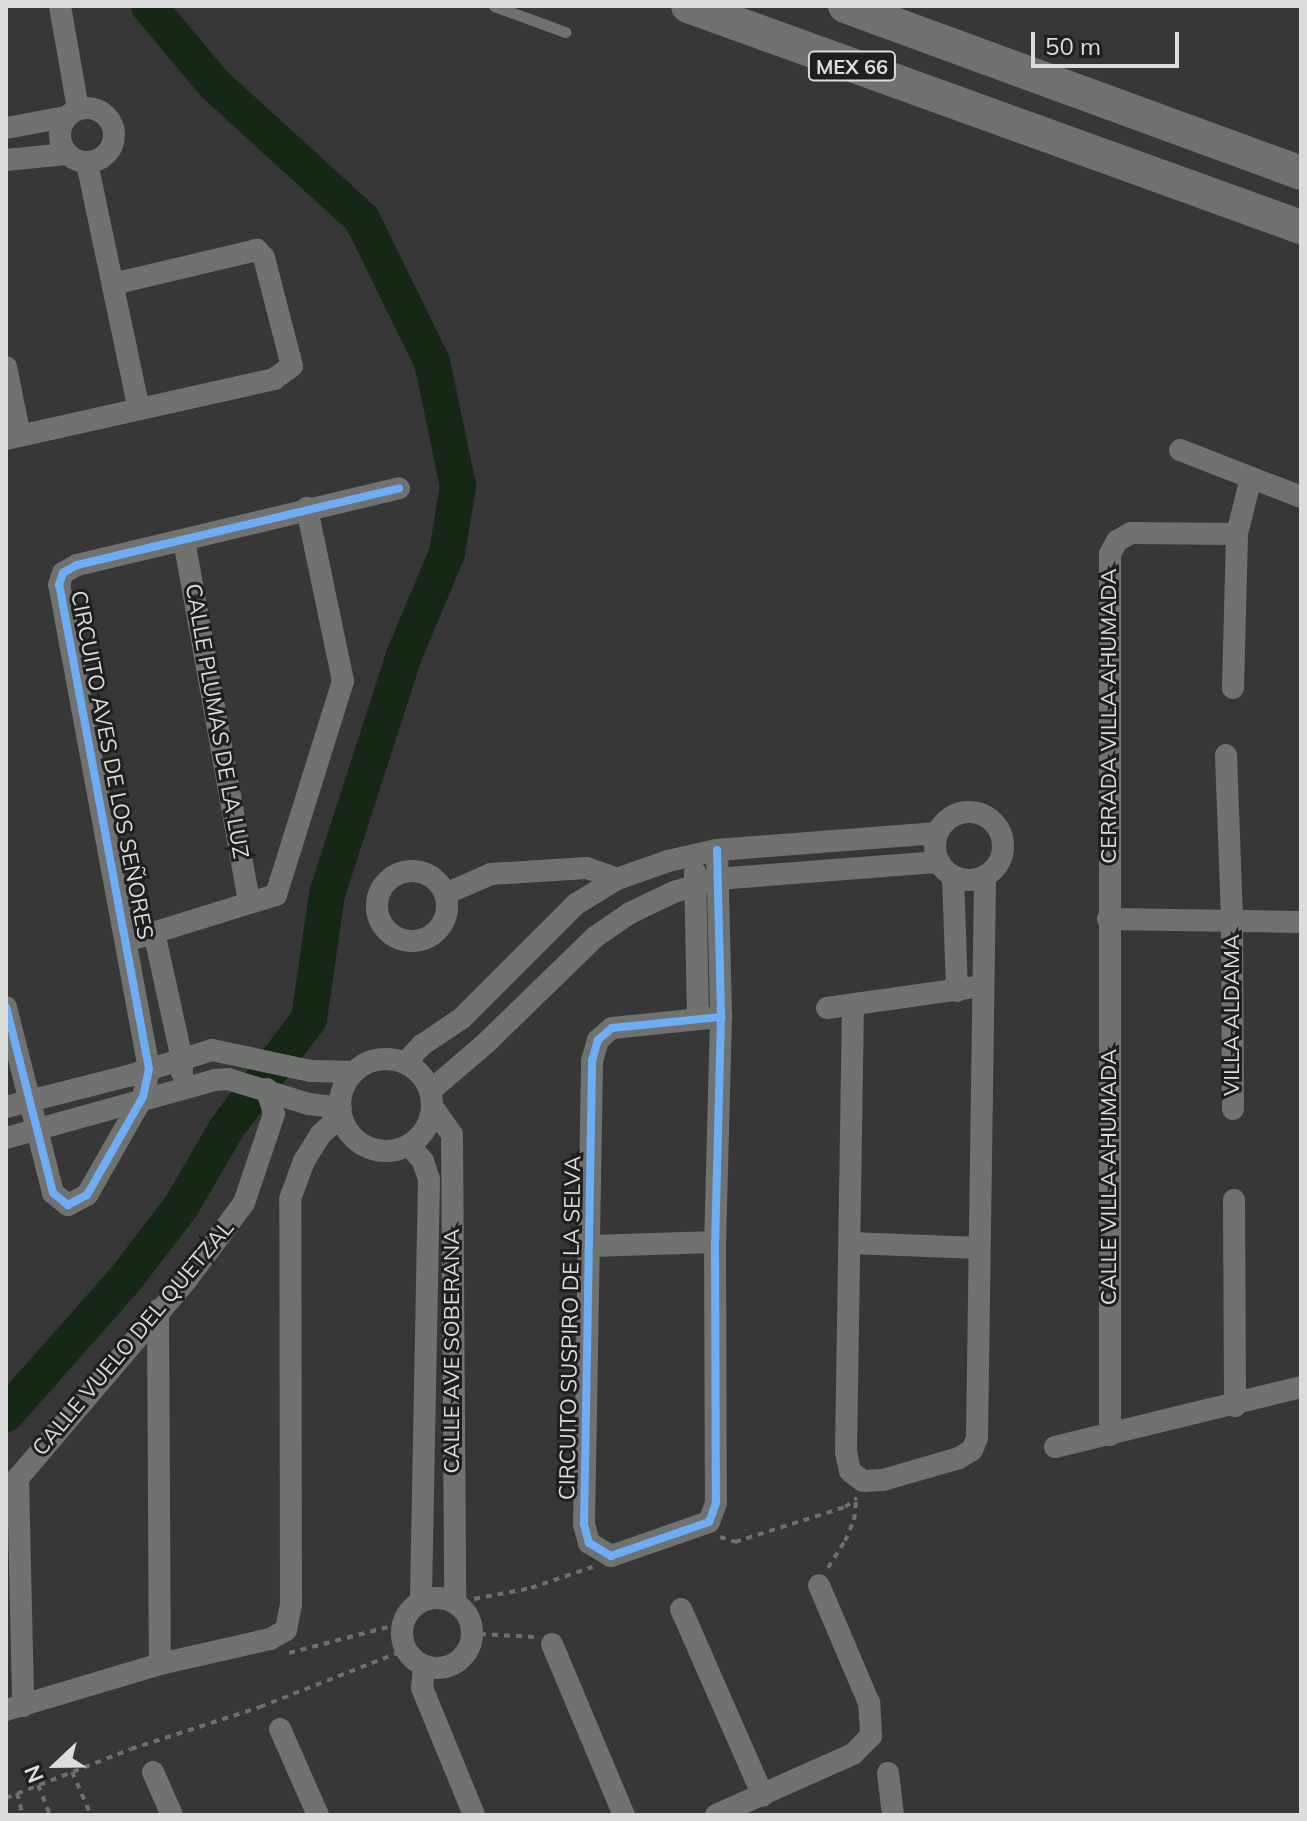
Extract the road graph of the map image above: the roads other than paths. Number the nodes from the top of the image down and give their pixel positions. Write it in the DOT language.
graph roads {
  1 [pos="60,6"];
  2 [pos="494,6"];
  3 [pos="688,6"];
  4 [pos="845,6"];
  5 [pos="565,32"];
  6 [pos="72,113"];
  7 [pos="6,128"];
  8 [pos="77,158"];
  9 [pos="6,160"];
  10 [pos="1301,173"];
  11 [pos="1301,227"];
  12 [pos="113,284"];
  13 [pos="6,367"];
  14 [pos="139,409"];
  15 [pos="13,438"];
  16 [pos="1180,450"];
  17 [pos="1251,478"];
  18 [pos="399,488"];
  19 [pos="1301,497"];
  20 [pos="307,508"];
  21 [pos="1237,534"];
  22 [pos="184,540"];
  23 [pos="1233,688"];
  24 [pos="1226,755"];
  25 [pos="937,833"];
  26 [pos="717,850"];
  27 [pos="693,854"];
  28 [pos="946,869"];
  29 [pos="985,876"];
  30 [pos="617,879"];
  31 [pos="706,882"];
  32 [pos="445,894"];
  33 [pos="249,901"];
  34 [pos="1108,919"];
  35 [pos="1232,921"];
  36 [pos="1301,922"];
  37 [pos="154,932"];
  38 [pos="127,941"];
  39 [pos="981,986"];
  40 [pos="957,991"];
  41 [pos="853,1005"];
  42 [pos="6,1007"];
  43 [pos="827,1008"];
  44 [pos="721,1017"];
  45 [pos="698,1019"];
  46 [pos="182,1059"];
  47 [pos="405,1063"];
  48 [pos="149,1069"];
  49 [pos="354,1072"];
  50 [pos="181,1087"];
  51 [pos="267,1089"];
  52 [pos="143,1097"];
  53 [pos="431,1098"];
  54 [pos="17,1106"];
  55 [pos="1233,1109"];
  56 [pos="341,1112"];
  57 [pos="37,1131"];
  58 [pos="6,1135"];
  59 [pos="409,1145"];
  60 [pos="1234,1200"];
  61 [pos="715,1242"];
  62 [pos="850,1243"];
  63 [pos="591,1246"];
  64 [pos="979,1248"];
  65 [pos="158,1310"];
  66 [pos="1301,1387"];
  67 [pos="1235,1406"];
  68 [pos="1110,1435"];
  69 [pos="1055,1447"];
  70 [pos="12,1484"];
  71 [pos="819,1585"];
  72 [pos="421,1600"];
  73 [pos="455,1602"];
  74 [pos="681,1609"];
  75 [pos="552,1644"];
  76 [pos="160,1664"];
  77 [pos="424,1666"];
  78 [pos="15,1708"];
  79 [pos="280,1729"];
  80 [pos="153,1772"];
  81 [pos="888,1773"];
  82 [pos="763,1796"];
  83 [pos="172,1815"];
  84 [pos="318,1815"];
  85 [pos="474,1815"];
  86 [pos="624,1815"];
  87 [pos="716,1815"];
  88 [pos="893,1815"];
  1 -- 6 [label="street"];
  2 -- 5 [label="lane"];
  3 -- 11 [label="main road, MEX 66"];
  4 -- 10 [label="main road, MEX 66"];
  6 -- 7 [label="street"];
  6 -- 8 [label="street"];
  6 -- 8 [label="street"];
  8 -- 9 [label="street"];
  8 -- 12 [label="street"];
  12 -- 14 [label="street"];
  12 -- 14 [label="street"];
  13 -- 15 [label="street"];
  14 -- 15 [label="street"];
  16 -- 17 [label="street"];
  17 -- 19 [label="street"];
  17 -- 21 [label="street"];
  18 -- 20 [label="street, CIRCUITO AVES DE LOS SEÑORES"];
  20 -- 22 [label="street, CIRCUITO AVES DE LOS SEÑORES"];
  20 -- 33 [label="street, CIRCUITO AVES DE LOS SEÑORES"];
  21 -- 23 [label="street"];
  21 -- 34 [label="street, CERRADA VILLA AHUMADA"];
  22 -- 33 [label="street, CALLE PLUMAS DE LA LUZ"];
  22 -- 38 [label="street, CIRCUITO AVES DE LOS SEÑORES"];
  24 -- 35 [label="street, VILLA ALDAMA"];
  25 -- 26 [label="street"];
  25 -- 28 [label="street"];
  25 -- 29 [label="street"];
  26 -- 27 [label="street"];
  26 -- 31 [label="street"];
  27 -- 30 [label="street"];
  27 -- 31 [label="street"];
  28 -- 29 [label="street"];
  28 -- 31 [label="street"];
  28 -- 40 [label="street"];
  29 -- 39 [label="street"];
  30 -- 32 [label="street"];
  30 -- 47 [label="street"];
  31 -- 44 [label="street"];
  31 -- 45 [label="street"];
  31 -- 53 [label="street"];
  33 -- 37 [label="street, CIRCUITO AVES DE LOS SEÑORES"];
  34 -- 35 [label="street"];
  34 -- 68 [label="street, CALLE VILLA AHUMADA"];
  35 -- 36 [label="street"];
  35 -- 55 [label="street, VILLA ALDAMA"];
  37 -- 38 [label="street, CIRCUITO AVES DE LOS SEÑORES"];
  37 -- 46 [label="street, CIRCUITO AVES DE LOS SEÑORES"];
  38 -- 48 [label="street, CIRCUITO AVES DE LOS SEÑORES"];
  39 -- 40 [label="street"];
  39 -- 64 [label="street"];
  40 -- 41 [label="street"];
  41 -- 43 [label="street"];
  41 -- 62 [label="street"];
  42 -- 54 [label="street"];
  44 -- 45 [label="street, CIRCUITO SUSPIRO DE LA SELVA"];
  44 -- 61 [label="street"];
  45 -- 63 [label="street, CIRCUITO SUSPIRO DE LA SELVA"];
  46 -- 48 [label="street"];
  46 -- 49 [label="street"];
  46 -- 50 [label="street, CIRCUITO AVES DE LOS SEÑORES"];
  47 -- 49 [label="street"];
  47 -- 53 [label="street"];
  48 -- 52 [label="street"];
  48 -- 54 [label="street"];
  49 -- 56 [label="street"];
  50 -- 51 [label="street"];
  50 -- 52 [label="street"];
  51 -- 56 [label="street"];
  51 -- 65 [label="street, CALLE VUELO DEL QUETZAL"];
  52 -- 57 [label="street"];
  52 -- 57 [label="street"];
  53 -- 59 [label="street"];
  53 -- 73 [label="street, CALLE AVE SOBERANA"];
  54 -- 57 [label="street"];
  56 -- 59 [label="street"];
  56 -- 76 [label="street"];
  57 -- 58 [label="street"];
  59 -- 72 [label="street, CALLE AVE SOBERANA"];
  60 -- 67 [label="street"];
  61 -- 63 [label="street, CIRCUITO SUSPIRO DE LA SELVA"];
  61 -- 63 [label="street, CIRCUITO SUSPIRO DE LA SELVA"];
  62 -- 64 [label="street"];
  62 -- 64 [label="street"];
  65 -- 70 [label="street, CALLE VUELO DEL QUETZAL"];
  65 -- 76 [label="street"];
  66 -- 67 [label="street"];
  67 -- 68 [label="street"];
  68 -- 69 [label="street"];
  70 -- 78 [label="street"];
  71 -- 82 [label="street"];
  72 -- 73 [label="street"];
  72 -- 77 [label="street"];
  73 -- 77 [label="street"];
  74 -- 82 [label="street"];
  75 -- 86 [label="street"];
  76 -- 78 [label="street"];
  77 -- 85 [label="street"];
  79 -- 84 [label="street"];
  80 -- 83 [label="street"];
  81 -- 88 [label="street"];
  82 -- 87 [label="street"];
}
